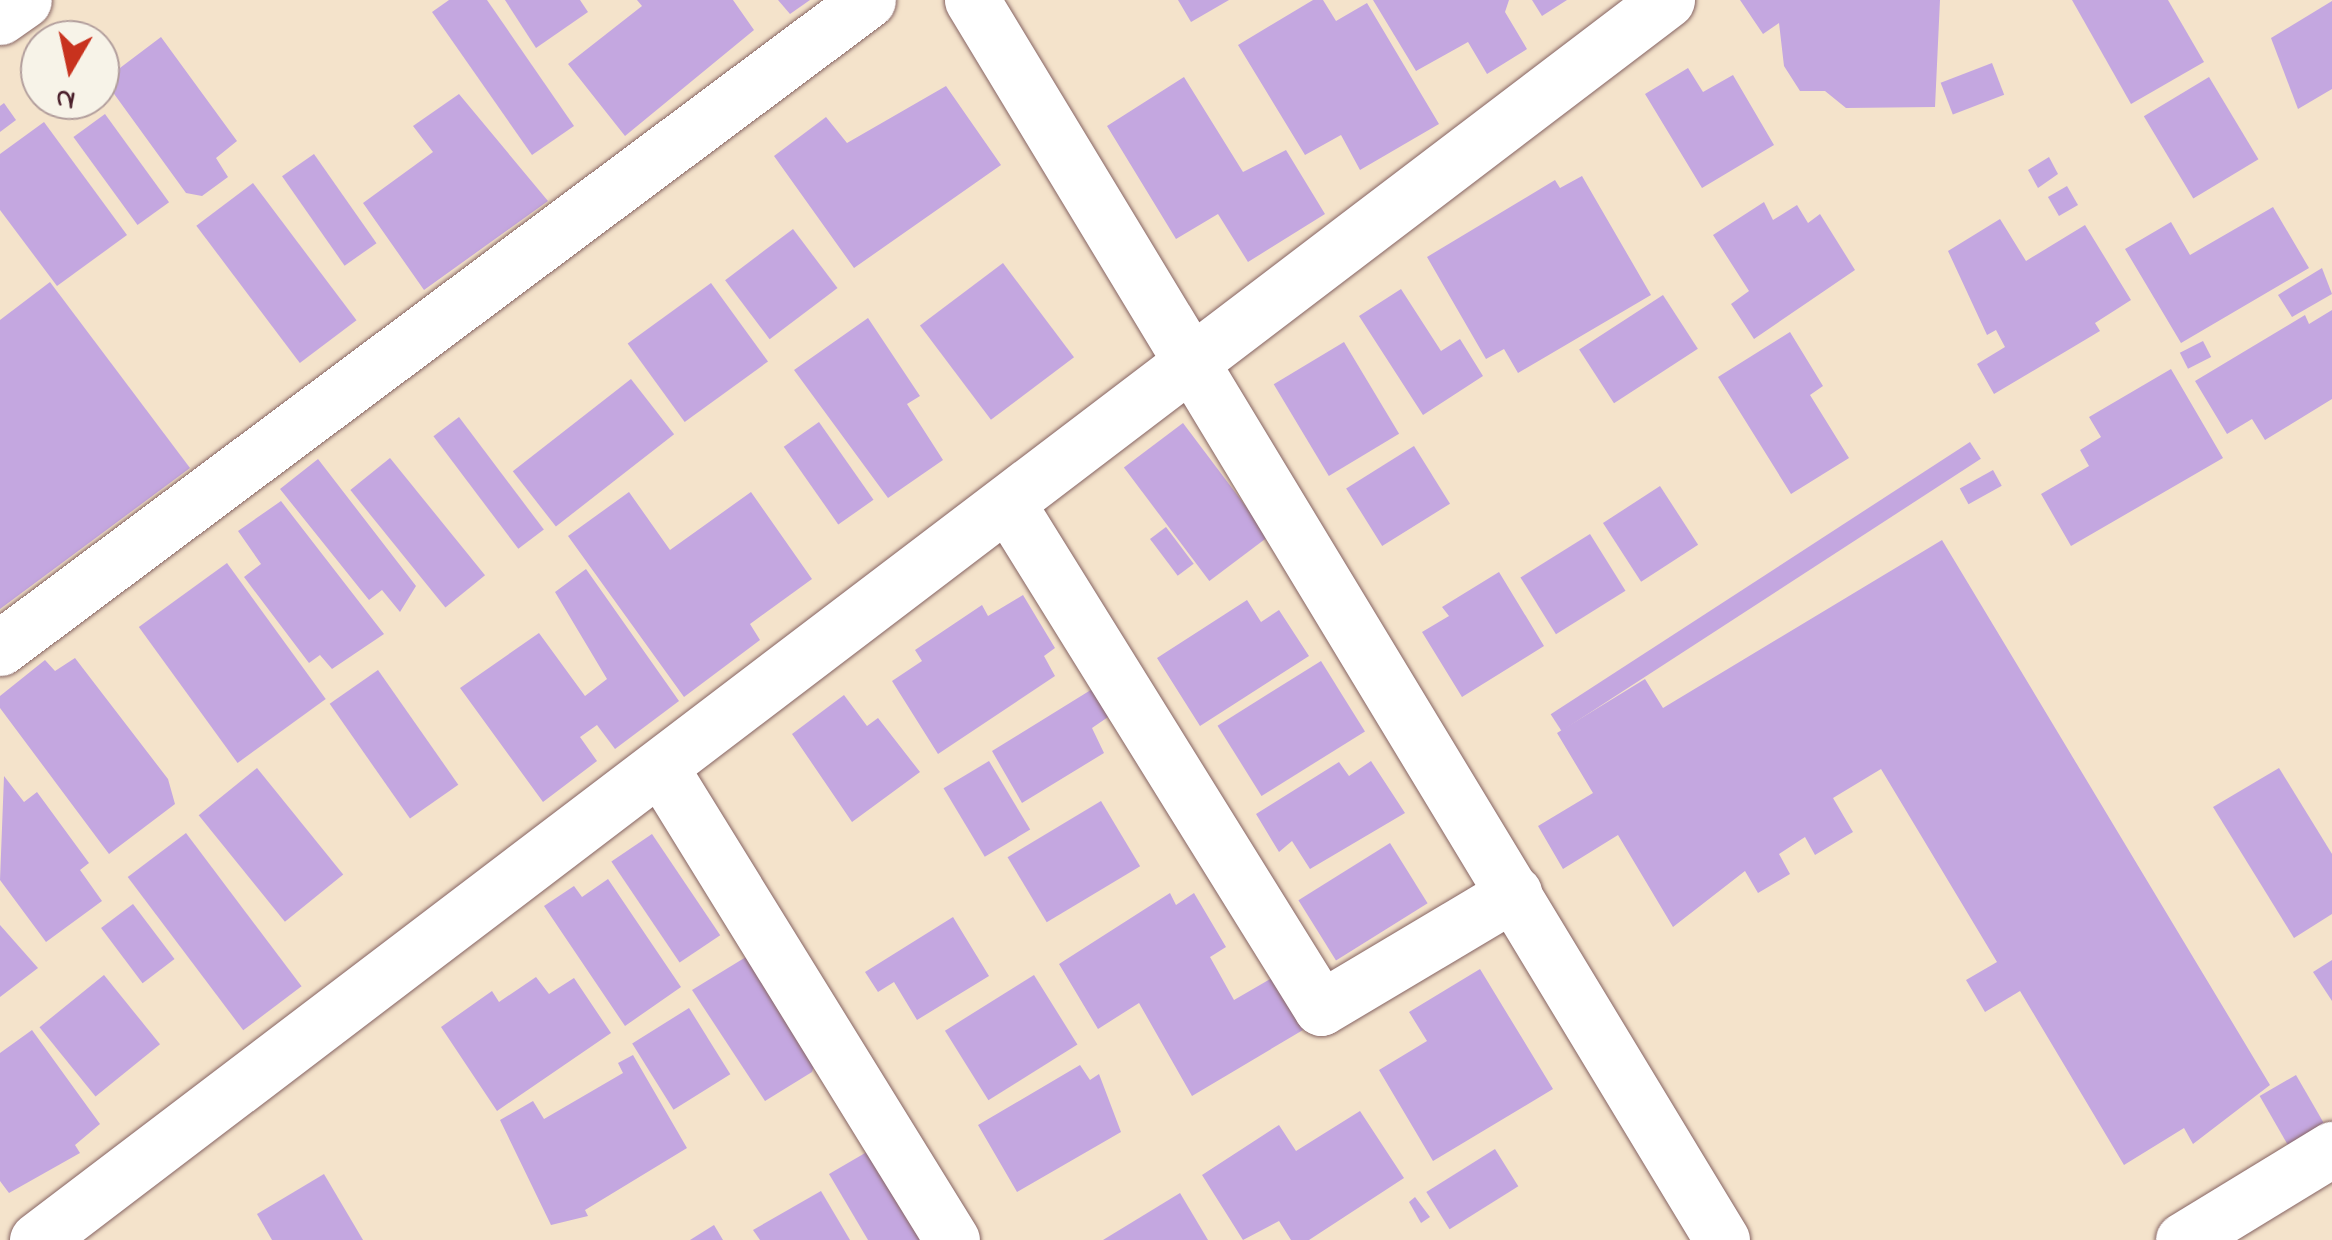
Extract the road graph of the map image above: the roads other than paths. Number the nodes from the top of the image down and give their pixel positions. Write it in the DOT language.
graph roads {
  1 [pos="24,0"];
  2 [pos="868,0"];
  3 [pos="972,0"];
  4 [pos="1667,0"];
  5 [pos="0,17"];
  6 [pos="1195,359"];
  7 [pos="1008,504"];
  8 [pos="0,648"];
  9 [pos="662,770"];
  10 [pos="1514,893"];
  11 [pos="2332,1149"];
  12 [pos="37,1240"];
  13 [pos="952,1240"];
  14 [pos="1722,1240"];
  15 [pos="2183,1240"];
  1 -- 5 [label="street"];
  2 -- 8 [label="street"];
  3 -- 6 [label="street"];
  4 -- 6 [label="street"];
  6 -- 7 [label="street"];
  6 -- 10 [label="street"];
  7 -- 9 [label="street"];
  7 -- 10 [label="street"];
  9 -- 12 [label="street"];
  9 -- 13 [label="street"];
  10 -- 14 [label="street"];
  11 -- 15 [label="street"];
}
